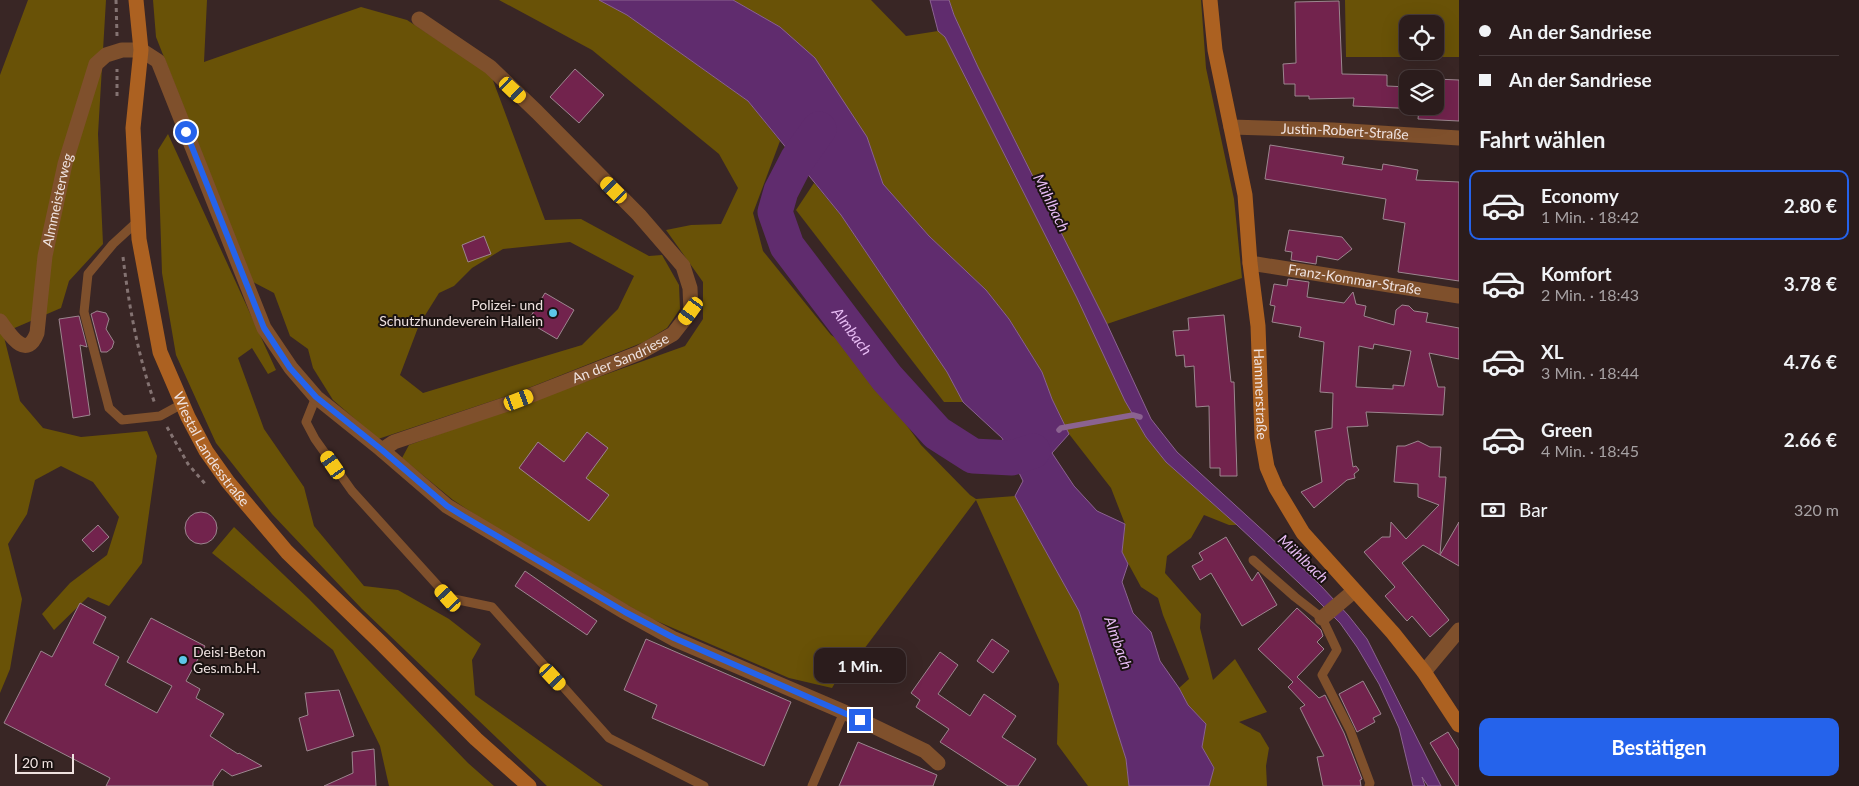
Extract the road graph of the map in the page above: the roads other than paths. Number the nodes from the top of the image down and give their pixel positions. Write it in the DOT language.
graph roads {
  1 [pos="136,0"];
  2 [pos="1210,0"];
  3 [pos="418,19"];
  4 [pos="141,50"];
  5 [pos="1231,126"];
  6 [pos="1459,138"];
  7 [pos="138,221"];
  8 [pos="1250,263"];
  9 [pos="1459,296"];
  10 [pos="0,321"];
  11 [pos="316,397"];
  12 [pos="182,404"];
  13 [pos="382,450"];
  14 [pos="1253,560"];
  15 [pos="1350,594"];
  16 [pos="1325,615"];
  17 [pos="1459,630"];
  18 [pos="1424,672"];
  19 [pos="844,712"];
  20 [pos="1459,725"];
  21 [pos="938,762"];
  22 [pos="529,786"];
  23 [pos="704,786"];
  24 [pos="812,786"];
  25 [pos="1369,786"];
  1 -- 4 [label="main road, Wiestal Landesstraße"];
  2 -- 5 [label="main road, Hammerstraße"];
  3 -- 13 [label="street, An der Sandriese"];
  4 -- 7 [label="main road, Wiestal Landesstraße"];
  4 -- 10 [label="street, Almmeisterweg"];
  4 -- 11 [label="street"];
  5 -- 6 [label="street, Justin-Robert-Straße"];
  5 -- 8 [label="main road, Hammerstraße"];
  7 -- 12 [label="main road, Wiestal Landesstraße"];
  7 -- 12 [label="lane"];
  8 -- 9 [label="street, Franz-Kommar-Straße"];
  8 -- 15 [label="main road, Hammerstraße"];
  11 -- 13 [label="street"];
  11 -- 23 [label="lane"];
  12 -- 22 [label="main road, Wiestal Landesstraße"];
  13 -- 19 [label="street"];
  14 -- 16 [label="lane"];
  15 -- 16 [label="street"];
  15 -- 18 [label="main road, Hammerstraße"];
  16 -- 25 [label="lane"];
  17 -- 18 [label="street"];
  18 -- 20 [label="main road, Hammerstraße"];
  19 -- 21 [label="street"];
  19 -- 24 [label="lane"];
}
